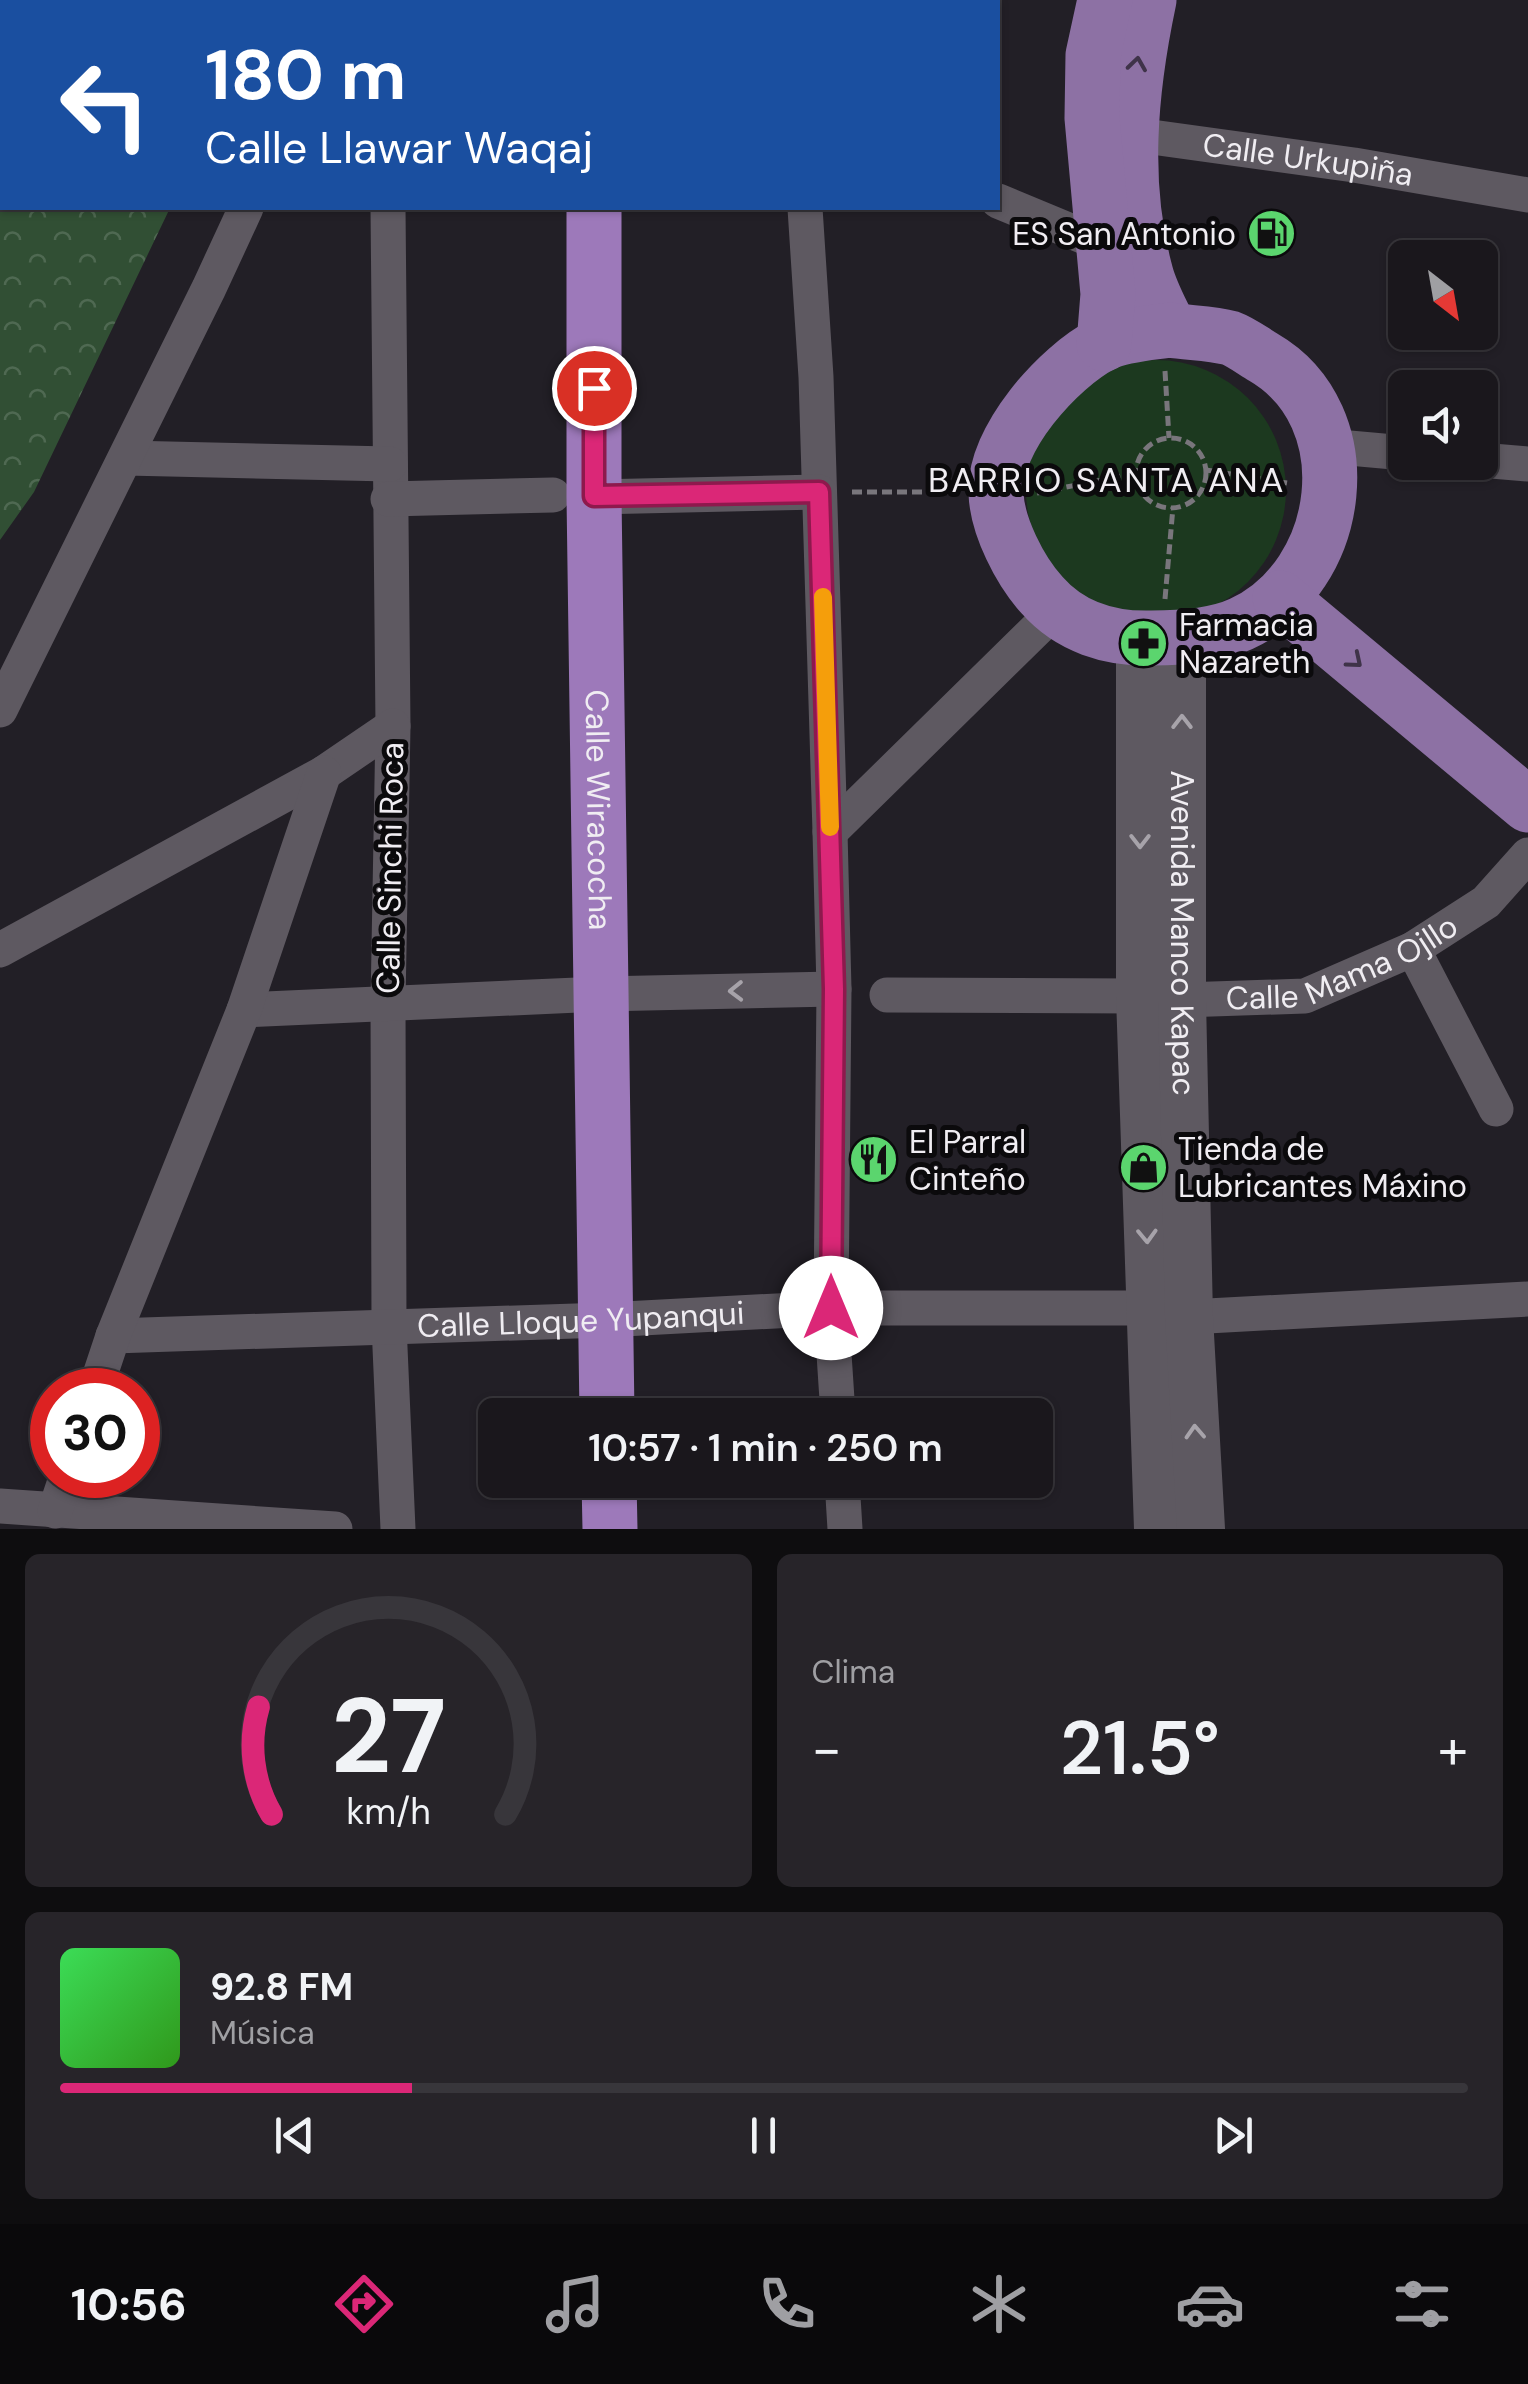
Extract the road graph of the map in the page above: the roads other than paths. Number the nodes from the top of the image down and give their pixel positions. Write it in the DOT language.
graph roads {
  1 [pos="1106,0"];
  2 [pos="1149,0"];
  3 [pos="1111,126"];
  4 [pos="1528,195"];
  5 [pos="1000,202"];
  6 [pos="245,210"];
  7 [pos="388,210"];
  8 [pos="594,210"];
  9 [pos="805,210"];
  10 [pos="1104,246"];
  11 [pos="1166,331"];
  12 [pos="1104,344"];
  13 [pos="1327,446"];
  14 [pos="1388,451"];
  15 [pos="126,458"];
  16 [pos="1498,462"];
  17 [pos="1528,464"];
  18 [pos="389,482"];
  19 [pos="819,492"];
  20 [pos="574,496"];
  21 [pos="1293,584"];
  22 [pos="1056,610"];
  23 [pos="1166,638"];
  24 [pos="0,710"];
  25 [pos="393,726"];
  26 [pos="1528,756"];
  27 [pos="324,773"];
  28 [pos="1528,805"];
  29 [pos="830,832"];
  30 [pos="1528,854"];
  31 [pos="1412,949"];
  32 [pos="0,950"];
  33 [pos="834,989"];
  34 [pos="600,994"];
  35 [pos="888,995"];
  36 [pos="1161,998"];
  37 [pos="388,1002"];
  38 [pos="244,1010"];
  39 [pos="1496,1109"];
  40 [pos="1528,1300"];
  41 [pos="831,1308"];
  42 [pos="1169,1312"];
  43 [pos="605,1320"];
  44 [pos="389,1325"];
  45 [pos="113,1336"];
  46 [pos="102,1368"];
  47 [pos="607,1398"];
  48 [pos="837,1398"];
  49 [pos="59,1498"];
  50 [pos="609,1498"];
  51 [pos="843,1498"];
  52 [pos="0,1506"];
  53 [pos="55,1510"];
  54 [pos="334,1529"];
  55 [pos="398,1529"];
  56 [pos="610,1529"];
  57 [pos="845,1529"];
  58 [pos="1158,1529"];
  59 [pos="1201,1529"];
  1 -- 3 [label="main road"];
  3 -- 2 [label="main road, one-way"];
  3 -- 4 [label="street, Calle Urkupiña"];
  3 -- 10 [label="main road"];
  3 -- 11 [label="main road"];
  5 -- 10 [label="street"];
  6 -- 15 [label="street"];
  7 -- 18 [label="street, Calle Sinchi Roca"];
  8 -- 20 [label="highway, Calle Wiracocha"];
  9 -- 19 [label="street"];
  10 -- 12 [label="main road"];
  11 -- 12 [label="main road"];
  11 -- 13 [label="main road"];
  12 -- 22 [label="main road"];
  13 -- 14 [label="street"];
  13 -- 21 [label="main road"];
  15 -- 18 [label="street"];
  15 -- 24 [label="street"];
  16 -- 17 [label="street"];
  18 -- 20 [label="street"];
  18 -- 25 [label="street, Calle Sinchi Roca"];
  19 -- 20 [label="street"];
  19 -- 29 [label="street"];
  20 -- 34 [label="highway, Calle Wiracocha"];
  21 -- 23 [label="main road"];
  21 -- 26 [label="main road"];
  21 -- 28 [label="main road, one-way"];
  22 -- 23 [label="main road"];
  22 -- 29 [label="street"];
  23 -- 36 [label="main road, Avenida Manco Kapac"];
  25 -- 27 [label="street"];
  25 -- 37 [label="street, Calle Sinchi Roca"];
  27 -- 32 [label="street"];
  27 -- 38 [label="street"];
  29 -- 33 [label="street"];
  30 -- 31 [label="street, Calle Mama Ojllo"];
  31 -- 36 [label="street, Calle Mama Ojllo"];
  31 -- 39 [label="street"];
  33 -- 34 [label="street, one-way"];
  33 -- 41 [label="street"];
  34 -- 37 [label="street"];
  34 -- 43 [label="highway, Calle Wiracocha"];
  35 -- 36 [label="street, Calle Mama Ojllo"];
  36 -- 42 [label="main road, Avenida Manco Kapac"];
  37 -- 38 [label="street"];
  37 -- 44 [label="street, Calle Sinchi Roca"];
  38 -- 45 [label="street"];
  40 -- 42 [label="street, Calle Lloque Yupanqui"];
  41 -- 42 [label="street, Calle Lloque Yupanqui"];
  41 -- 43 [label="street, Calle Lloque Yupanqui"];
  41 -- 48 [label="street"];
  42 -- 58 [label="main road, Avenida Manco Kapac"];
  59 -- 42 [label="main road, Avenida Manco Kapac, one-way"];
  43 -- 44 [label="street, Calle Lloque Yupanqui"];
  43 -- 47 [label="highway, Calle Wiracocha"];
  44 -- 45 [label="street, Calle Lloque Yupanqui"];
  44 -- 55 [label="street, Calle Sinchi Roca"];
  45 -- 46 [label="street"];
  49 -- 53 [label="street"];
  50 -- 56 [label="highway"];
  51 -- 57 [label="street"];
  52 -- 53 [label="street"];
  53 -- 54 [label="street"];
}
